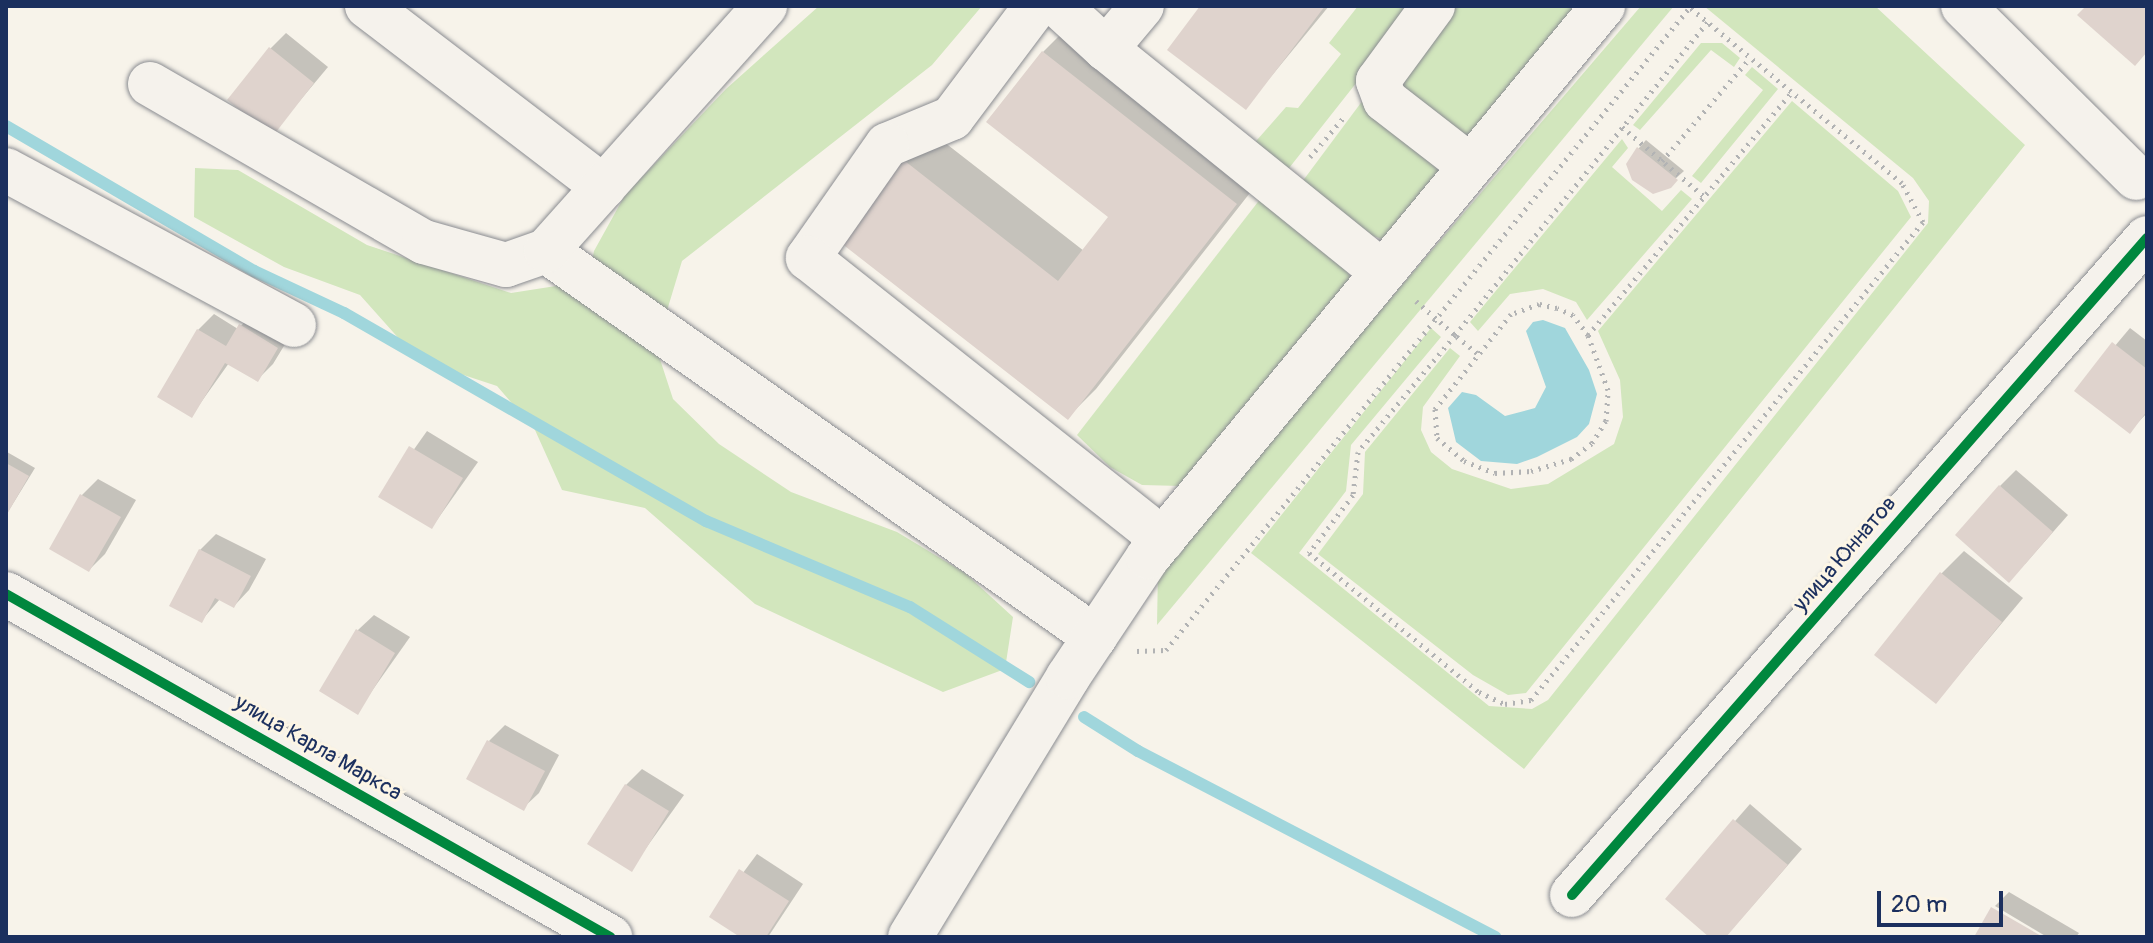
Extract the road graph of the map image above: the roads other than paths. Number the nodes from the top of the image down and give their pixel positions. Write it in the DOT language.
graph roads {
  1 [pos="367,6"];
  2 [pos="765,6"];
  3 [pos="1036,6"];
  4 [pos="1059,6"];
  5 [pos="1142,6"];
  6 [pos="1433,6"];
  7 [pos="1603,6"];
  8 [pos="1963,6"];
  9 [pos="1106,49"];
  10 [pos="150,84"];
  11 [pos="1470,166"];
  12 [pos="6,170"];
  13 [pos="2143,173"];
  14 [pos="604,187"];
  15 [pos="2147,238"];
  16 [pos="546,251"];
  17 [pos="1382,272"];
  18 [pos="294,325"];
  19 [pos="1163,539"];
  20 [pos="6,594"];
  21 [pos="1095,637"];
  22 [pos="1572,895"];
  23 [pos="610,937"];
  24 [pos="910,937"];
  1 -- 14 [label="street"];
  2 -- 14 [label="street"];
  3 -- 19 [label="street"];
  4 -- 9 [label="street"];
  5 -- 9 [label="street"];
  6 -- 11 [label="street"];
  7 -- 11 [label="street"];
  8 -- 13 [label="street"];
  9 -- 17 [label="street"];
  10 -- 16 [label="street"];
  11 -- 17 [label="street"];
  12 -- 18 [label="street"];
  14 -- 16 [label="street"];
  15 -- 22 [label="street, улица Юннатов"];
  16 -- 21 [label="street"];
  17 -- 19 [label="street"];
  19 -- 21 [label="street"];
  20 -- 23 [label="street, улица Карла Маркса"];
  21 -- 24 [label="street"];
}
